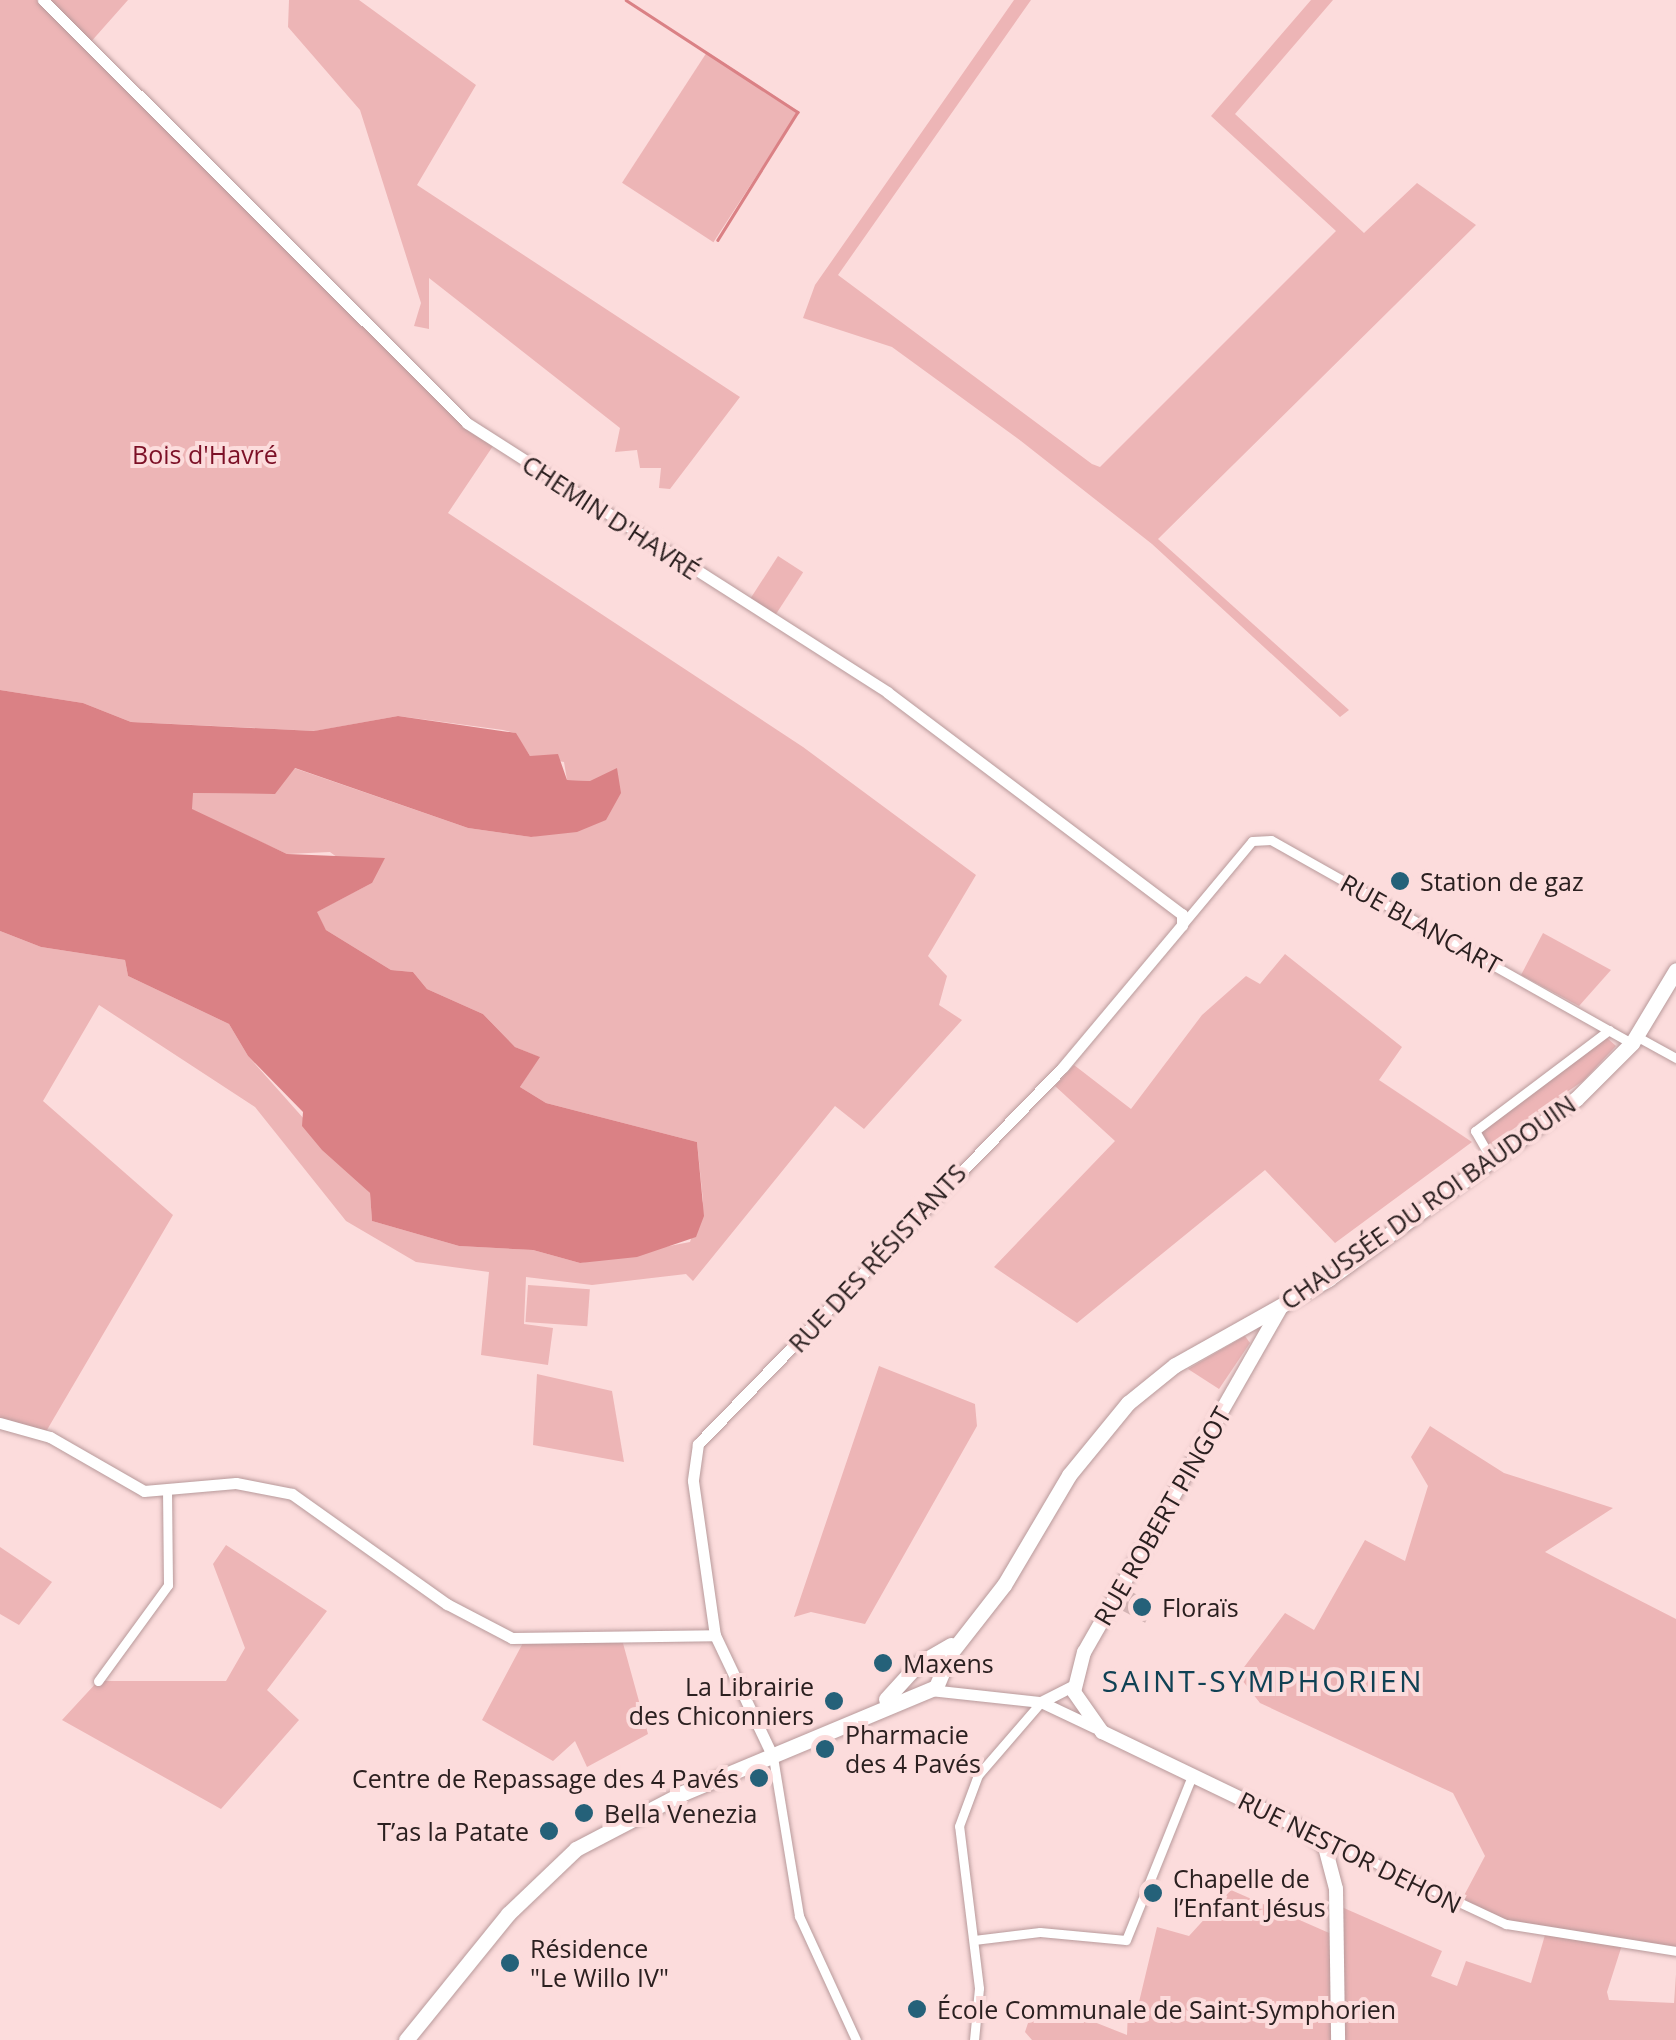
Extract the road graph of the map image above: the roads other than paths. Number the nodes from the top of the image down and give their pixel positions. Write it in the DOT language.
graph roads {
  1 [pos="43,0"];
  2 [pos="1182,925"];
  3 [pos="1676,970"];
  4 [pos="1610,1030"];
  5 [pos="1634,1040"];
  6 [pos="1676,1058"];
  7 [pos="1493,1162"];
  8 [pos="1281,1306"];
  9 [pos="0,1423"];
  10 [pos="166,1494"];
  11 [pos="965,1633"];
  12 [pos="715,1635"];
  13 [pos="918,1668"];
  14 [pos="941,1674"];
  15 [pos="98,1681"];
  16 [pos="1074,1686"];
  17 [pos="926,1690"];
  18 [pos="960,1692"];
  19 [pos="1041,1702"];
  20 [pos="873,1710"];
  21 [pos="1094,1727"];
  22 [pos="772,1757"];
  23 [pos="1192,1776"];
  24 [pos="1306,1830"];
  25 [pos="974,1940"];
  26 [pos="1676,1951"];
  27 [pos="406,2040"];
  28 [pos="856,2040"];
  29 [pos="974,2040"];
  30 [pos="1338,2040"];
  1 -- 2 [label="street, CHEMIN D'HAVRÉ"];
  2 -- 4 [label="street, RUE BLANCART"];
  2 -- 12 [label="street, RUE DES RÉSISTANTS"];
  3 -- 5 [label="main road, CHAUSSÉE DU ROI BAUDOUIN"];
  4 -- 5 [label="street, RUE BLANCART"];
  4 -- 7 [label="street"];
  5 -- 6 [label="street, RUE BLANCART"];
  5 -- 7 [label="main road, CHAUSSÉE DU ROI BAUDOUIN"];
  7 -- 8 [label="main road, CHAUSSÉE DU ROI BAUDOUIN"];
  8 -- 11 [label="main road, CHAUSSÉE DU ROI BAUDOUIN"];
  8 -- 16 [label="main road, RUE ROBERT PINGOT"];
  9 -- 10 [label="street"];
  10 -- 12 [label="street"];
  10 -- 15 [label="street"];
  11 -- 13 [label="main road, CHAUSSÉE DU ROI BAUDOUIN"];
  11 -- 14 [label="main road, CHAUSSÉE DU ROI BAUDOUIN"];
  12 -- 22 [label="street, RUE DES RÉSISTANTS"];
  13 -- 14 [label="main road"];
  13 -- 17 [label="main road"];
  13 -- 20 [label="main road, CHAUSSÉE DU ROI BAUDOUIN"];
  14 -- 17 [label="main road, CHAUSSÉE DU ROI BAUDOUIN"];
  14 -- 18 [label="street"];
  16 -- 19 [label="street"];
  16 -- 21 [label="main road"];
  17 -- 18 [label="street, RUE NESTOR DEHON"];
  17 -- 20 [label="main road, CHAUSSÉE DU ROI BAUDOUIN"];
  18 -- 19 [label="street, RUE NESTOR DEHON"];
  19 -- 21 [label="street, RUE NESTOR DEHON"];
  19 -- 25 [label="street"];
  20 -- 22 [label="main road, CHAUSSÉE DU ROI BAUDOUIN"];
  21 -- 23 [label="main road, RUE NESTOR DEHON"];
  22 -- 27 [label="main road, CHAUSSÉE DU ROI BAUDOUIN"];
  22 -- 28 [label="street"];
  23 -- 24 [label="main road, RUE NESTOR DEHON"];
  23 -- 25 [label="street"];
  24 -- 26 [label="street, RUE NESTOR DEHON"];
  24 -- 30 [label="main road"];
  25 -- 29 [label="street"];
}
